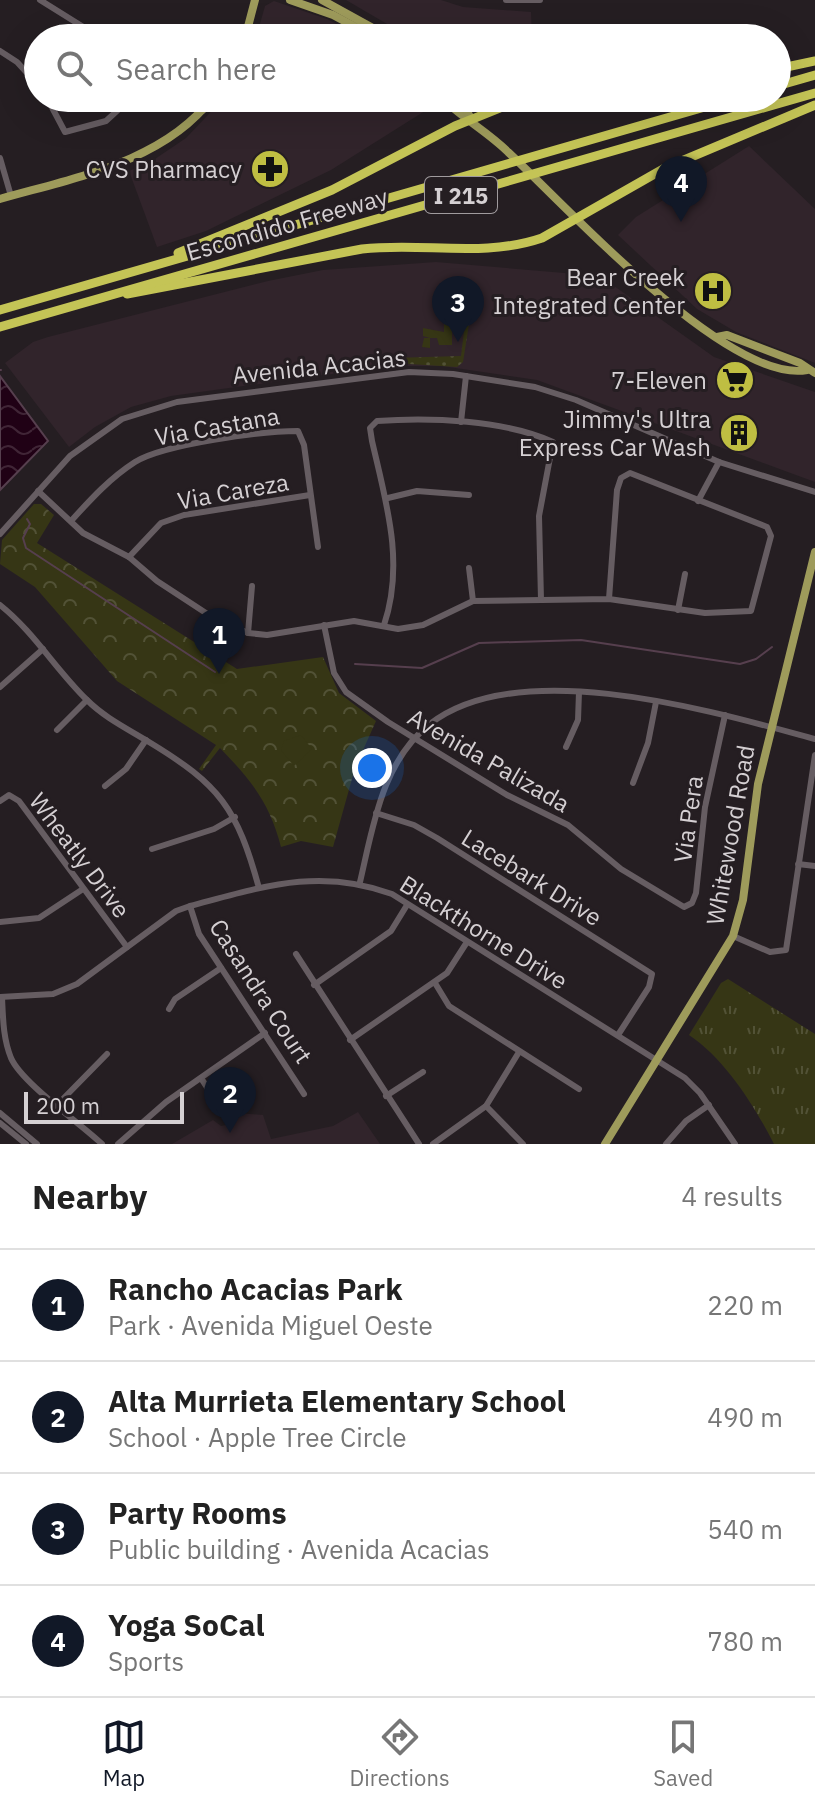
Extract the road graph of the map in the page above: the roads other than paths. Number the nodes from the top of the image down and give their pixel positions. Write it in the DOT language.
graph roads {
  1 [pos="40,0"];
  2 [pos="255,0"];
  3 [pos="290,0"];
  4 [pos="322,0"];
  5 [pos="506,0"];
  6 [pos="540,0"];
  7 [pos="79,24"];
  8 [pos="249,24"];
  9 [pos="360,24"];
  10 [pos="361,24"];
  11 [pos="0,51"];
  12 [pos="815,61"];
  13 [pos="791,66"];
  14 [pos="24,72"];
  15 [pos="815,75"];
  16 [pos="791,82"];
  17 [pos="815,93"];
  18 [pos="791,100"];
  19 [pos="815,105"];
  20 [pos="54,112"];
  21 [pos="116,112"];
  22 [pos="202,112"];
  23 [pos="460,112"];
  24 [pos="467,112"];
  25 [pos="493,112"];
  26 [pos="687,112"];
  27 [pos="748,112"];
  28 [pos="472,121"];
  29 [pos="0,158"];
  30 [pos="11,196"];
  31 [pos="0,199"];
  32 [pos="579,217"];
  33 [pos="123,274"];
  34 [pos="107,295"];
  35 [pos="0,310"];
  36 [pos="0,327"];
  37 [pos="811,372"];
  38 [pos="466,376"];
  39 [pos="461,422"];
  40 [pos="719,462"];
  41 [pos="38,491"];
  42 [pos="815,492"];
  43 [pos="310,495"];
  44 [pos="469,495"];
  45 [pos="388,498"];
  46 [pos="698,501"];
  47 [pos="71,521"];
  48 [pos="0,534"];
  49 [pos="318,547"];
  50 [pos="815,552"];
  51 [pos="129,557"];
  52 [pos="469,568"];
  53 [pos="685,574"];
  54 [pos="252,586"];
  55 [pos="609,599"];
  56 [pos="541,600"];
  57 [pos="473,601"];
  58 [pos="0,605"];
  59 [pos="678,610"];
  60 [pos="324,625"];
  61 [pos="384,625"];
  62 [pos="248,633"];
  63 [pos="43,649"];
  64 [pos="0,687"];
  65 [pos="579,692"];
  66 [pos="87,700"];
  67 [pos="656,702"];
  68 [pos="725,715"];
  69 [pos="771,727"];
  70 [pos="57,730"];
  71 [pos="416,739"];
  72 [pos="815,739"];
  73 [pos="146,740"];
  74 [pos="566,747"];
  75 [pos="815,755"];
  76 [pos="633,783"];
  77 [pos="105,786"];
  78 [pos="811,792"];
  79 [pos="0,801"];
  80 [pos="376,813"];
  81 [pos="235,817"];
  82 [pos="152,849"];
  83 [pos="798,864"];
  84 [pos="815,866"];
  85 [pos="360,882"];
  86 [pos="259,888"];
  87 [pos="83,889"];
  88 [pos="670,900"];
  89 [pos="407,905"];
  90 [pos="190,906"];
  91 [pos="0,922"];
  92 [pos="733,936"];
  93 [pos="467,942"];
  94 [pos="127,947"];
  95 [pos="296,954"];
  96 [pos="221,968"];
  97 [pos="435,983"];
  98 [pos="314,985"];
  99 [pos="1,997"];
  100 [pos="169,1009"];
  101 [pos="265,1033"];
  102 [pos="618,1035"];
  103 [pos="350,1040"];
  104 [pos="519,1052"];
  105 [pos="107,1054"];
  106 [pos="658,1062"];
  107 [pos="423,1072"];
  108 [pos="201,1078"];
  109 [pos="579,1089"];
  110 [pos="304,1094"];
  111 [pos="386,1096"];
  112 [pos="58,1104"];
  113 [pos="709,1105"];
  114 [pos="486,1106"];
  115 [pos="223,1112"];
  116 [pos="0,1113"];
  117 [pos="0,1123"];
  118 [pos="26,1144"];
  119 [pos="37,1144"];
  120 [pos="102,1144"];
  121 [pos="118,1144"];
  122 [pos="419,1144"];
  123 [pos="433,1144"];
  124 [pos="523,1144"];
  125 [pos="605,1144"];
  126 [pos="666,1144"];
  127 [pos="735,1144"];
  1 -- 7 [label="street"];
  2 -- 8 [label="main road"];
  3 -- 9 [label="main road"];
  4 -- 10 [label="main road"];
  5 -- 6 [label="street"];
  11 -- 14 [label="street"];
  12 -- 13 [label="highway"];
  15 -- 16 [label="highway"];
  17 -- 18 [label="highway, Escondido Freeway / I 215"];
  19 -- 32 [label="highway"];
  20 -- 21 [label="street"];
  22 -- 30 [label="main road"];
  23 -- 28 [label="main road"];
  24 -- 28 [label="main road"];
  25 -- 28 [label="highway"];
  26 -- 33 [label="highway, Escondido Freeway / I 215"];
  27 -- 34 [label="highway, Escondido Freeway / I 215"];
  28 -- 32 [label="main road"];
  28 -- 33 [label="highway"];
  29 -- 30 [label="street"];
  30 -- 31 [label="main road"];
  32 -- 34 [label="highway"];
  32 -- 37 [label="main road"];
  33 -- 35 [label="highway, Escondido Freeway / I 215"];
  34 -- 36 [label="highway, Escondido Freeway / I 215"];
  38 -- 39 [label="street"];
  38 -- 40 [label="street, Avenida Acacias"];
  38 -- 41 [label="street, Avenida Acacias"];
  39 -- 45 [label="street"];
  39 -- 56 [label="street"];
  40 -- 42 [label="street, Avenida Acacias"];
  40 -- 46 [label="street"];
  41 -- 47 [label="street"];
  41 -- 48 [label="street, Avenida Acacias"];
  43 -- 47 [label="street, Via Castana"];
  43 -- 49 [label="street"];
  43 -- 51 [label="street, Via Careza"];
  44 -- 45 [label="street"];
  45 -- 61 [label="street"];
  46 -- 55 [label="street"];
  46 -- 59 [label="street"];
  47 -- 51 [label="street"];
  50 -- 69 [label="main road, Whitewood Road"];
  51 -- 62 [label="street"];
  52 -- 57 [label="street"];
  53 -- 59 [label="street"];
  54 -- 62 [label="street"];
  55 -- 56 [label="street"];
  55 -- 59 [label="street"];
  56 -- 57 [label="street"];
  57 -- 61 [label="street"];
  58 -- 63 [label="street"];
  60 -- 61 [label="street"];
  60 -- 62 [label="street"];
  60 -- 71 [label="street, Avenida Palizada"];
  63 -- 64 [label="street"];
  63 -- 66 [label="street"];
  65 -- 67 [label="street"];
  65 -- 71 [label="street"];
  65 -- 74 [label="street"];
  66 -- 70 [label="street"];
  66 -- 73 [label="street"];
  67 -- 68 [label="street"];
  67 -- 76 [label="street"];
  68 -- 69 [label="street"];
  68 -- 88 [label="street, Via Pera"];
  69 -- 72 [label="street"];
  69 -- 92 [label="main road, Whitewood Road"];
  71 -- 80 [label="street"];
  71 -- 88 [label="street, Avenida Palizada"];
  73 -- 77 [label="street"];
  73 -- 81 [label="street"];
  75 -- 78 [label="street"];
  78 -- 83 [label="street"];
  79 -- 87 [label="street, Wheatly Drive"];
  80 -- 85 [label="street"];
  80 -- 102 [label="street, Lacebark Drive"];
  81 -- 82 [label="street"];
  81 -- 86 [label="street"];
  83 -- 84 [label="street"];
  83 -- 92 [label="street"];
  85 -- 86 [label="street, Blackthorne Drive"];
  85 -- 89 [label="street, Blackthorne Drive"];
  86 -- 90 [label="street, Blackthorne Drive"];
  87 -- 91 [label="street"];
  87 -- 94 [label="street, Wheatly Drive"];
  89 -- 93 [label="street, Blackthorne Drive"];
  89 -- 98 [label="street"];
  90 -- 94 [label="street, Blackthorne Drive"];
  90 -- 96 [label="street, Casandra Court"];
  92 -- 106 [label="main road, Whitewood Road"];
  93 -- 97 [label="street"];
  93 -- 102 [label="street, Blackthorne Drive"];
  94 -- 99 [label="street, Blackthorne Drive"];
  95 -- 98 [label="street"];
  96 -- 100 [label="street"];
  96 -- 101 [label="street, Casandra Court"];
  97 -- 103 [label="street"];
  97 -- 104 [label="street"];
  98 -- 103 [label="street"];
  99 -- 112 [label="street"];
  101 -- 108 [label="street"];
  101 -- 110 [label="street, Casandra Court"];
  102 -- 106 [label="street, Blackthorne Drive"];
  103 -- 111 [label="street"];
  104 -- 109 [label="street"];
  104 -- 114 [label="street"];
  105 -- 112 [label="street"];
  106 -- 113 [label="street, Blackthorne Drive"];
  106 -- 125 [label="main road, Whitewood Road"];
  107 -- 111 [label="street"];
  108 -- 115 [label="street"];
  108 -- 121 [label="street"];
  111 -- 122 [label="street"];
  112 -- 120 [label="street"];
  113 -- 126 [label="street"];
  113 -- 127 [label="street, Blackthorne Drive"];
  114 -- 123 [label="street"];
  114 -- 124 [label="street"];
  116 -- 119 [label="street"];
  117 -- 118 [label="street"];
}
